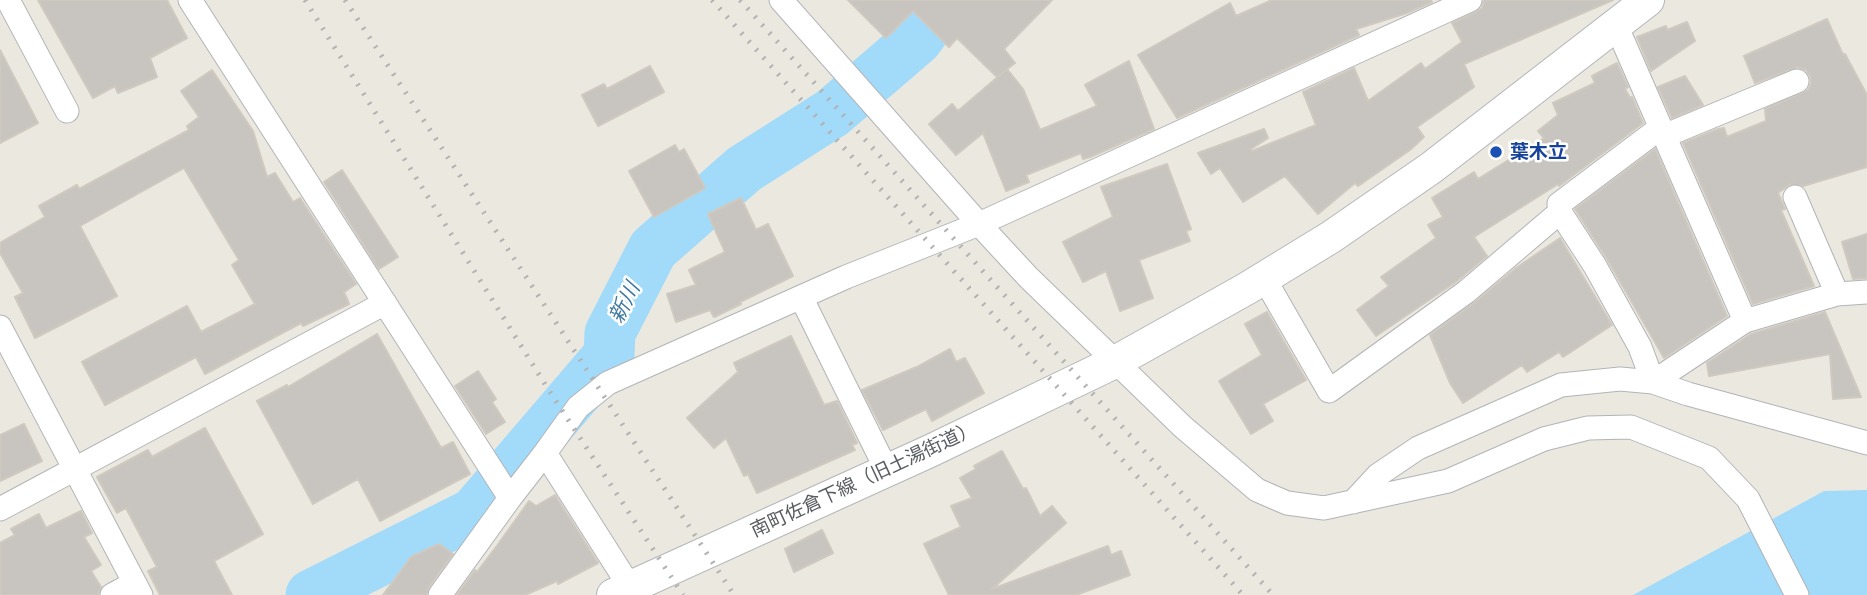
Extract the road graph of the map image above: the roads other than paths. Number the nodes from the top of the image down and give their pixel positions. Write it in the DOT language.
graph roads {
  1 [pos="8,0"];
  2 [pos="190,0"];
  3 [pos="781,0"];
  4 [pos="1470,0"];
  5 [pos="1648,0"];
  6 [pos="1616,25"];
  7 [pos="1797,80"];
  8 [pos="67,111"];
  9 [pos="1662,132"];
  10 [pos="1795,197"];
  11 [pos="1560,212"];
  12 [pos="979,224"];
  13 [pos="1264,278"];
  14 [pos="1867,292"];
  15 [pos="1838,294"];
  16 [pos="801,297"];
  17 [pos="385,303"];
  18 [pos="1745,321"];
  19 [pos="0,327"];
  20 [pos="1115,362"];
  21 [pos="1653,382"];
  22 [pos="1867,443"];
  23 [pos="545,453"];
  24 [pos="74,469"];
  25 [pos="887,471"];
  26 [pos="510,498"];
  27 [pos="1353,502"];
  28 [pos="0,509"];
  29 [pos="138,589"];
  30 [pos="626,593"];
  31 [pos="112,595"];
  32 [pos="440,595"];
  33 [pos="1797,595"];
  1 -- 8 [label="street"];
  2 -- 17 [label="street"];
  3 -- 12 [label="street"];
  4 -- 12 [label="street"];
  5 -- 6 [label="street, 南町佐倉下線（旧土湯街道）"];
  6 -- 9 [label="street"];
  6 -- 13 [label="street, 南町佐倉下線（旧土湯街道）"];
  7 -- 9 [label="street"];
  9 -- 11 [label="street"];
  9 -- 18 [label="street"];
  10 -- 15 [label="street"];
  11 -- 13 [label="street"];
  11 -- 21 [label="street"];
  12 -- 16 [label="street"];
  12 -- 20 [label="street"];
  13 -- 20 [label="street, 南町佐倉下線（旧土湯街道）"];
  14 -- 15 [label="street"];
  15 -- 18 [label="street"];
  16 -- 23 [label="street"];
  16 -- 25 [label="street"];
  17 -- 24 [label="street"];
  17 -- 26 [label="street"];
  18 -- 21 [label="street"];
  19 -- 24 [label="street"];
  20 -- 25 [label="street, 南町佐倉下線（旧土湯街道）"];
  20 -- 27 [label="street"];
  21 -- 22 [label="street"];
  21 -- 27 [label="street"];
  23 -- 26 [label="street"];
  23 -- 30 [label="street"];
  24 -- 28 [label="street"];
  24 -- 29 [label="street"];
  25 -- 30 [label="street, 南町佐倉下線（旧土湯街道）"];
  26 -- 32 [label="street"];
  27 -- 33 [label="street"];
  29 -- 31 [label="street"];
}
